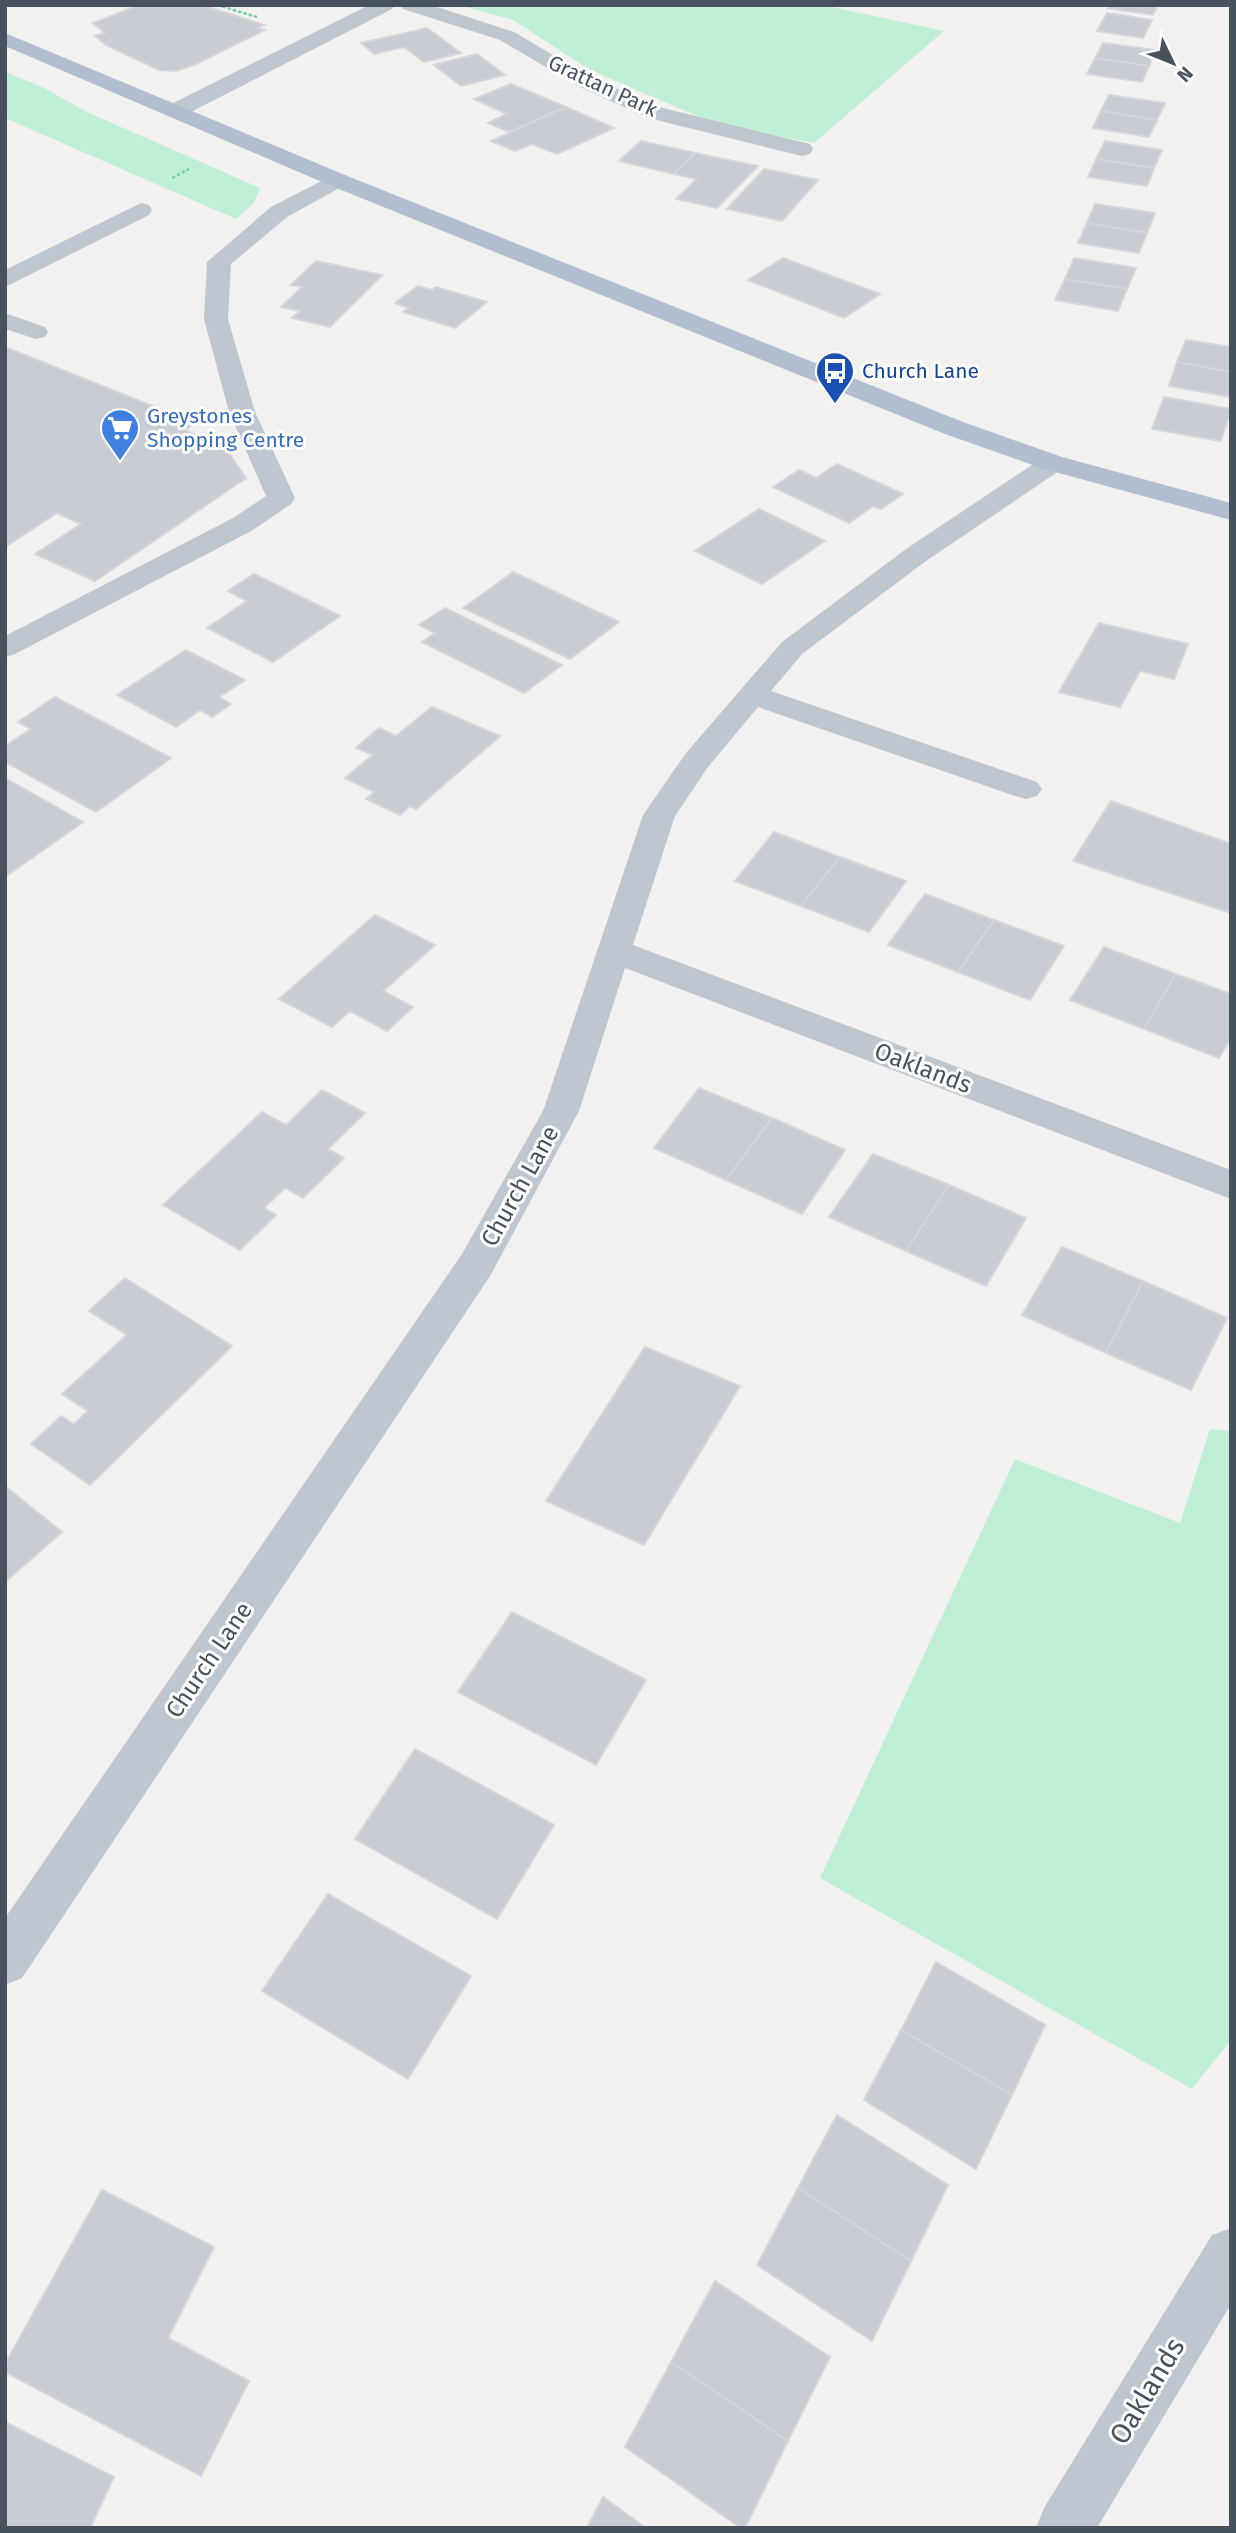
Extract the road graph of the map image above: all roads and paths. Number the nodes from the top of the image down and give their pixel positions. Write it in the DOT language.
graph roads {
  1 [pos="217,5"];
  2 [pos="385,5"];
  3 [pos="410,5"];
  4 [pos="257,17"];
  5 [pos="5,39"];
  6 [pos="175,111"];
  7 [pos="246,141"];
  8 [pos="802,149"];
  9 [pos="169,179"];
  10 [pos="337,180"];
  11 [pos="141,210"];
  12 [pos="5,280"];
  13 [pos="5,320"];
  14 [pos="36,332"];
  15 [pos="1053,463"];
  16 [pos="1231,512"];
  17 [pos="5,648"];
  18 [pos="753,695"];
  19 [pos="1026,789"];
  20 [pos="616,952"];
  21 [pos="1231,1185"];
  22 [pos="5,1961"];
  23 [pos="1231,2254"];
  24 [pos="1064,2528"];
  1 -- 4 [label="path"];
  2 -- 6 [label="street"];
  3 -- 8 [label="street, Grattan Park"];
  5 -- 6 [label="main road"];
  6 -- 7 [label="main road"];
  7 -- 9 [label="path"];
  7 -- 10 [label="main road"];
  10 -- 15 [label="main road"];
  10 -- 17 [label="street"];
  11 -- 12 [label="street"];
  13 -- 14 [label="street"];
  15 -- 16 [label="main road"];
  15 -- 18 [label="street, Church Lane"];
  18 -- 19 [label="street"];
  18 -- 20 [label="street, Church Lane"];
  20 -- 21 [label="street, Oaklands"];
  20 -- 22 [label="street, Church Lane"];
  23 -- 24 [label="street, Oaklands"];
}
